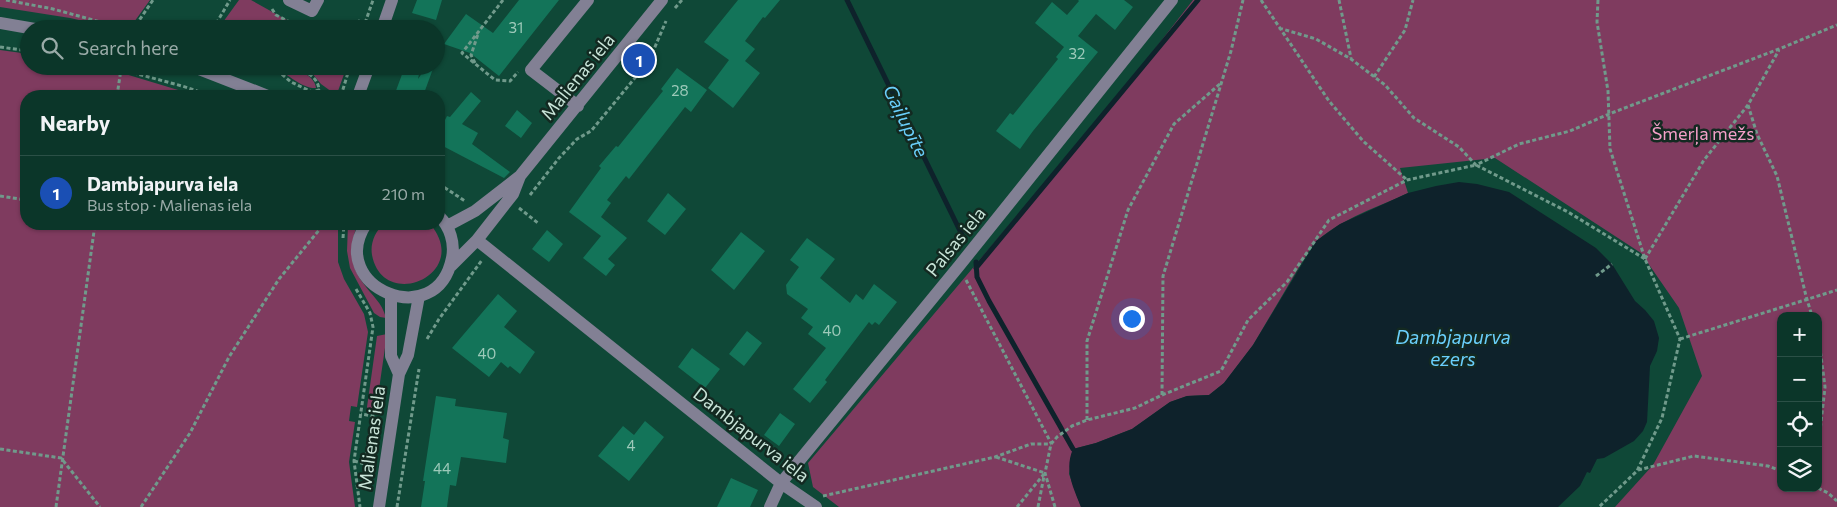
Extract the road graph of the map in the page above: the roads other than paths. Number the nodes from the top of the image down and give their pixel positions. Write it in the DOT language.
graph roads {
  1 [pos="289,0"];
  2 [pos="318,0"];
  3 [pos="392,0"];
  4 [pos="588,0"];
  5 [pos="662,0"];
  6 [pos="1172,0"];
  7 [pos="385,20"];
  8 [pos="0,23"];
  9 [pos="20,26"];
  10 [pos="214,75"];
  11 [pos="366,75"];
  12 [pos="253,90"];
  13 [pos="360,90"];
  14 [pos="578,106"];
  15 [pos="520,176"];
  16 [pos="445,220"];
  17 [pos="445,225"];
  18 [pos="363,230"];
  19 [pos="477,240"];
  20 [pos="450,266"];
  21 [pos="391,296"];
  22 [pos="419,296"];
  23 [pos="399,374"];
  24 [pos="781,483"];
  25 [pos="811,503"];
  26 [pos="379,507"];
  27 [pos="770,507"];
  1 -- 2 [label="street"];
  3 -- 7 [label="street"];
  4 -- 14 [label="street"];
  5 -- 14 [label="street, Malienas iela"];
  6 -- 24 [label="street, Palsas iela"];
  8 -- 9 [label="street"];
  10 -- 12 [label="street"];
  11 -- 13 [label="street"];
  14 -- 15 [label="street, Malienas iela"];
  15 -- 16 [label="street, Malienas iela"];
  15 -- 19 [label="street, Malienas iela"];
  17 -- 20 [label="street"];
  18 -- 21 [label="street"];
  19 -- 20 [label="street, Malienas iela"];
  19 -- 24 [label="street, Dambjapurva iela"];
  20 -- 22 [label="street, Malienas iela"];
  21 -- 22 [label="street"];
  21 -- 23 [label="street, Malienas iela"];
  22 -- 23 [label="street, Malienas iela"];
  23 -- 26 [label="street, Malienas iela"];
  24 -- 25 [label="street, Dambjapurva iela"];
  24 -- 27 [label="street, Palsas iela"];
}
